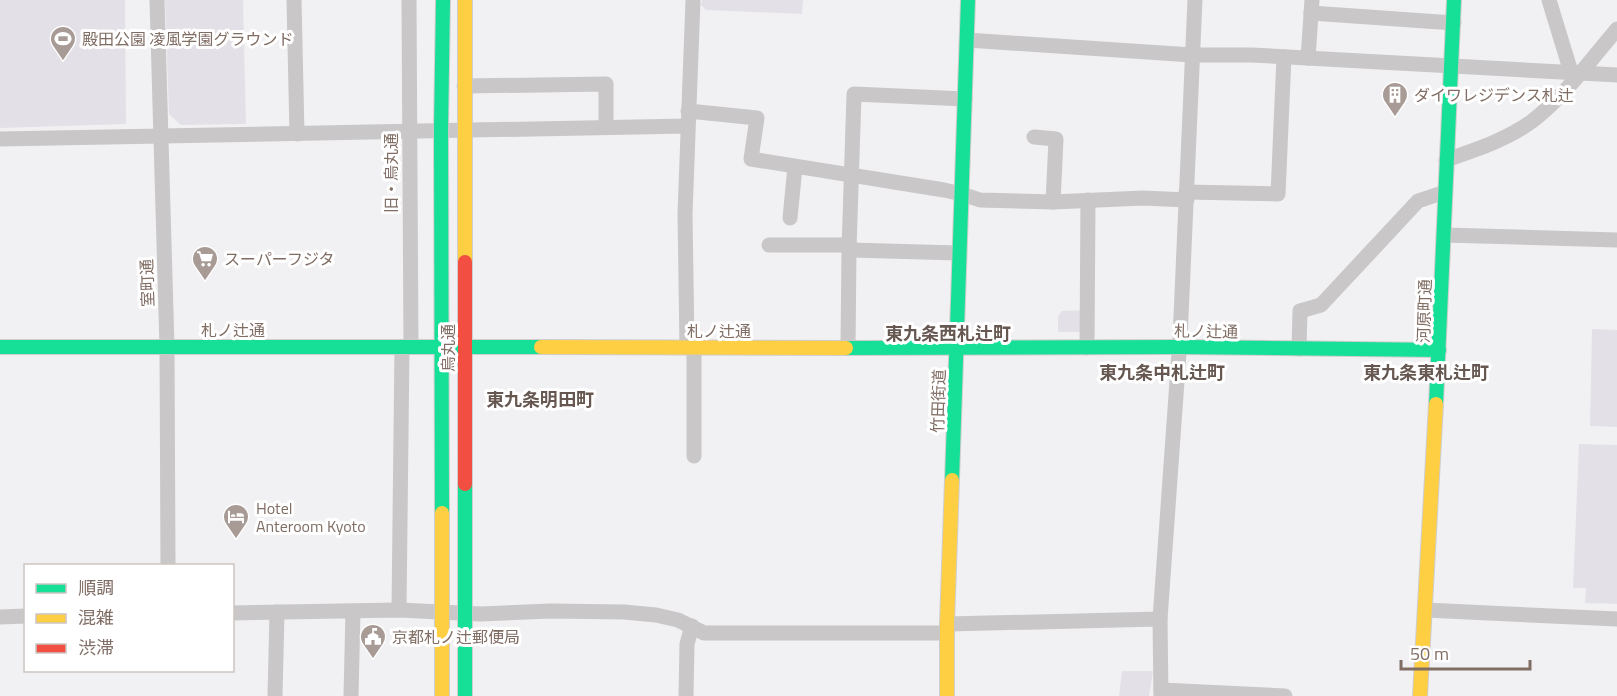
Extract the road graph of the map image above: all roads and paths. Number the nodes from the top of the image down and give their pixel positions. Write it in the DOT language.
graph roads {
  1 [pos="157,0"];
  2 [pos="294,0"];
  3 [pos="409,0"];
  4 [pos="443,0"];
  5 [pos="465,0"];
  6 [pos="693,0"];
  7 [pos="968,0"];
  8 [pos="1195,0"];
  9 [pos="1454,0"];
  10 [pos="1549,0"];
  11 [pos="1311,7"];
  12 [pos="1454,23"];
  13 [pos="1617,29"];
  14 [pos="967,40"];
  15 [pos="1192,55"];
  16 [pos="1284,57"];
  17 [pos="1308,58"];
  18 [pos="1451,66"];
  19 [pos="1576,72"];
  20 [pos="1617,75"];
  21 [pos="464,86"];
  22 [pos="965,99"];
  23 [pos="688,118"];
  24 [pos="606,127"];
  25 [pos="464,129"];
  26 [pos="441,130"];
  27 [pos="409,132"];
  28 [pos="297,134"];
  29 [pos="161,136"];
  30 [pos="1034,137"];
  31 [pos="0,139"];
  32 [pos="1446,160"];
  33 [pos="795,167"];
  34 [pos="852,174"];
  35 [pos="1445,192"];
  36 [pos="962,194"];
  37 [pos="1186,196"];
  38 [pos="1088,200"];
  39 [pos="1053,202"];
  40 [pos="790,218"];
  41 [pos="1444,235"];
  42 [pos="1617,240"];
  43 [pos="769,245"];
  44 [pos="849,248"];
  45 [pos="960,253"];
  46 [pos="0,347"];
  47 [pos="167,347"];
  48 [pos="406,347"];
  49 [pos="441,347"];
  50 [pos="464,347"];
  51 [pos="690,347"];
  52 [pos="1180,347"];
  53 [pos="848,348"];
  54 [pos="956,348"];
  55 [pos="1087,348"];
  56 [pos="1299,349"];
  57 [pos="1439,350"];
  58 [pos="694,456"];
  59 [pos="168,564"];
  60 [pos="399,610"];
  61 [pos="1425,610"];
  62 [pos="353,611"];
  63 [pos="442,611"];
  64 [pos="277,612"];
  65 [pos="234,613"];
  66 [pos="464,613"];
  67 [pos="24,616"];
  68 [pos="0,617"];
  69 [pos="1160,619"];
  70 [pos="1617,619"];
  71 [pos="692,626"];
  72 [pos="947,628"];
  73 [pos="1161,693"];
  74 [pos="275,696"];
  75 [pos="351,696"];
  76 [pos="442,696"];
  77 [pos="465,696"];
  78 [pos="686,696"];
  79 [pos="947,696"];
  80 [pos="1285,696"];
  81 [pos="1420,696"];
  1 -- 29 [label="street, 室町通"];
  2 -- 28 [label="street"];
  3 -- 27 [label="street, 旧・烏丸通"];
  4 -- 26 [label="main road, 烏丸通"];
  5 -- 21 [label="main road, 烏丸通"];
  6 -- 23 [label="street"];
  7 -- 14 [label="main road, 竹田街道"];
  8 -- 15 [label="street"];
  9 -- 12 [label="main road, 河原町通"];
  10 -- 19 [label="street"];
  11 -- 12 [label="street"];
  11 -- 17 [label="street"];
  12 -- 18 [label="main road, 河原町通"];
  13 -- 19 [label="street"];
  14 -- 15 [label="street"];
  14 -- 22 [label="main road, 竹田街道"];
  15 -- 16 [label="street"];
  15 -- 37 [label="street"];
  16 -- 17 [label="street"];
  16 -- 37 [label="street"];
  17 -- 18 [label="street"];
  18 -- 19 [label="street"];
  18 -- 32 [label="main road, 河原町通"];
  19 -- 20 [label="street"];
  19 -- 32 [label="street"];
  21 -- 24 [label="street"];
  21 -- 25 [label="main road, 烏丸通"];
  22 -- 34 [label="street"];
  22 -- 36 [label="main road, 竹田街道"];
  23 -- 24 [label="street"];
  23 -- 33 [label="street"];
  23 -- 51 [label="street"];
  24 -- 25 [label="street"];
  25 -- 26 [label="street"];
  25 -- 50 [label="main road, 烏丸通"];
  26 -- 27 [label="street"];
  26 -- 49 [label="main road, 烏丸通"];
  27 -- 28 [label="street"];
  27 -- 48 [label="street, 旧・烏丸通"];
  28 -- 29 [label="street"];
  29 -- 31 [label="street"];
  29 -- 47 [label="street, 室町通"];
  30 -- 39 [label="street"];
  32 -- 35 [label="main road, 河原町通"];
  33 -- 34 [label="street"];
  33 -- 40 [label="street"];
  34 -- 36 [label="street"];
  34 -- 44 [label="street"];
  35 -- 41 [label="main road, 河原町通"];
  35 -- 56 [label="street"];
  36 -- 39 [label="street"];
  36 -- 45 [label="main road, 竹田街道"];
  37 -- 38 [label="street"];
  37 -- 52 [label="street"];
  38 -- 39 [label="street"];
  38 -- 55 [label="street"];
  41 -- 42 [label="street"];
  41 -- 57 [label="main road, 河原町通"];
  43 -- 44 [label="street"];
  44 -- 45 [label="street"];
  44 -- 53 [label="street"];
  45 -- 54 [label="main road, 竹田街道"];
  46 -- 47 [label="main road, 札ノ辻通"];
  47 -- 48 [label="main road, 札ノ辻通"];
  47 -- 59 [label="street, 室町通"];
  48 -- 49 [label="main road, 札ノ辻通"];
  48 -- 60 [label="street, 旧・烏丸通"];
  49 -- 50 [label="main road, 札ノ辻通"];
  49 -- 63 [label="main road, 烏丸通"];
  50 -- 51 [label="main road, 札ノ辻通"];
  50 -- 66 [label="main road, 烏丸通"];
  51 -- 53 [label="main road, 札ノ辻通"];
  51 -- 58 [label="street"];
  52 -- 55 [label="main road, 札ノ辻通"];
  52 -- 56 [label="main road, 札ノ辻通"];
  52 -- 69 [label="street"];
  53 -- 54 [label="main road, 札ノ辻通"];
  54 -- 55 [label="main road, 札ノ辻通"];
  54 -- 72 [label="main road, 竹田街道"];
  56 -- 57 [label="main road, 札ノ辻通"];
  57 -- 61 [label="main road, 河原町通"];
  60 -- 62 [label="street"];
  60 -- 63 [label="street"];
  61 -- 70 [label="street"];
  61 -- 81 [label="main road, 河原町通"];
  62 -- 64 [label="street"];
  62 -- 75 [label="street"];
  63 -- 66 [label="street"];
  63 -- 76 [label="main road, 烏丸通"];
  64 -- 65 [label="street"];
  64 -- 74 [label="street"];
  66 -- 71 [label="street"];
  66 -- 77 [label="main road, 烏丸通"];
  67 -- 68 [label="street"];
  69 -- 72 [label="street"];
  69 -- 73 [label="street"];
  71 -- 72 [label="street"];
  71 -- 78 [label="street"];
  72 -- 79 [label="main road, 竹田街道"];
  73 -- 80 [label="street"];
}
